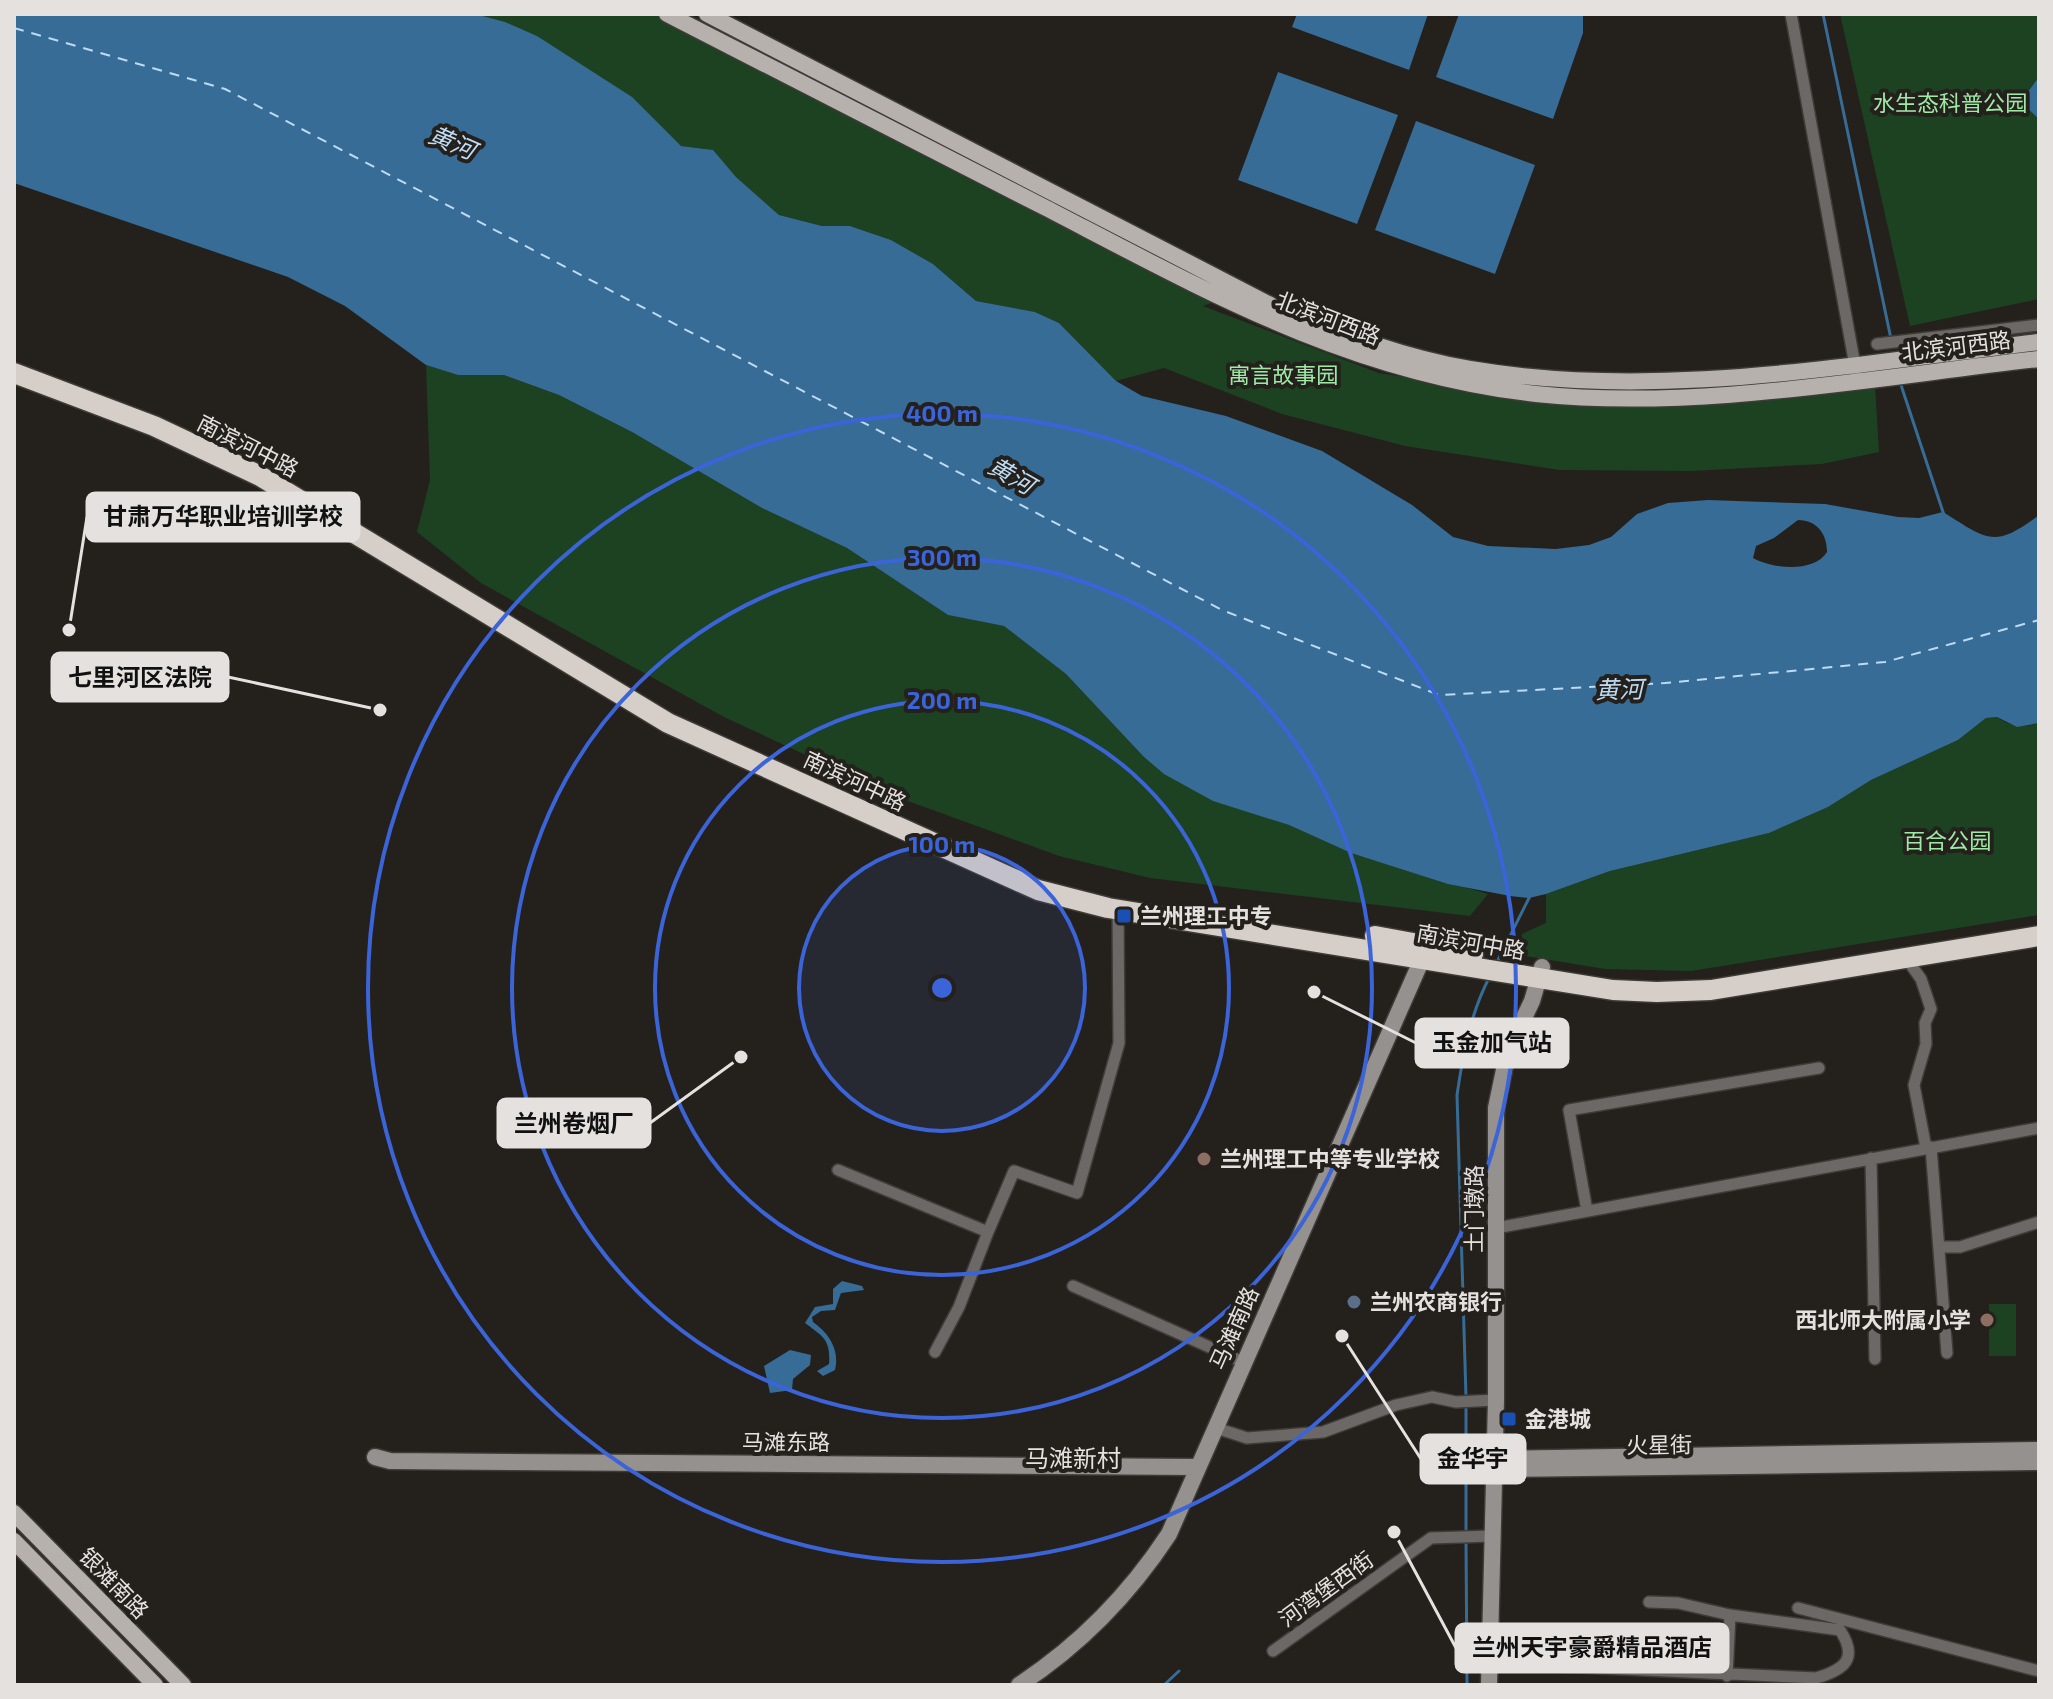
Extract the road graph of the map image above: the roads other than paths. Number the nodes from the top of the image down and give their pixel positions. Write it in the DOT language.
graph roads {
  1 [pos="667,14"];
  2 [pos="707,14"];
  3 [pos="1791,14"];
  4 [pos="2039,325"];
  5 [pos="2039,342"];
  6 [pos="1877,344"];
  7 [pos="2039,359"];
  8 [pos="14,362"];
  9 [pos="1906,366"];
  10 [pos="1856,372"];
  11 [pos="14,373"];
  12 [pos="1118,910"];
  13 [pos="2039,922"];
  14 [pos="2039,936"];
  15 [pos="1425,952"];
  16 [pos="1906,958"];
  17 [pos="1540,972"];
  18 [pos="1819,1068"];
  19 [pos="2039,1128"];
  20 [pos="1929,1147"];
  21 [pos="1871,1158"];
  22 [pos="838,1170"];
  23 [pos="1587,1211"];
  24 [pos="2039,1222"];
  25 [pos="1496,1228"];
  26 [pos="988,1232"];
  27 [pos="1939,1247"];
  28 [pos="1073,1286"];
  29 [pos="935,1352"];
  30 [pos="1947,1353"];
  31 [pos="1875,1359"];
  32 [pos="1243,1362"];
  33 [pos="1496,1400"];
  34 [pos="1216,1428"];
  35 [pos="2039,1450"];
  36 [pos="375,1457"];
  37 [pos="1493,1459"];
  38 [pos="2039,1462"];
  39 [pos="1197,1467"];
  40 [pos="14,1513"];
  41 [pos="1483,1536"];
  42 [pos="14,1541"];
  43 [pos="1649,1602"];
  44 [pos="1798,1608"];
  45 [pos="1730,1615"];
  46 [pos="1273,1651"];
  47 [pos="1489,1663"];
  48 [pos="2039,1671"];
  49 [pos="1727,1676"];
  50 [pos="155,1685"];
  51 [pos="183,1685"];
  52 [pos="1019,1685"];
  53 [pos="1489,1685"];
  1 -- 10 [label="main road, 北滨河西路"];
  2 -- 10 [label="main road, 北滨河西路"];
  3 -- 10 [label="street"];
  4 -- 6 [label="street"];
  5 -- 9 [label="main road, 北滨河西路"];
  7 -- 9 [label="main road, 北滨河西路"];
  8 -- 15 [label="highway, 南滨河中路"];
  9 -- 10 [label="main road, 北滨河西路"];
  11 -- 12 [label="highway, 南滨河中路"];
  12 -- 15 [label="highway, 南滨河中路"];
  12 -- 26 [label="street"];
  13 -- 17 [label="highway, 南滨河中路"];
  14 -- 16 [label="highway, 南滨河中路"];
  15 -- 17 [label="highway, 南滨河中路"];
  15 -- 32 [label="street, 马滩南路"];
  16 -- 17 [label="highway, 南滨河中路"];
  16 -- 20 [label="street"];
  17 -- 25 [label="street, 土门墩路"];
  18 -- 23 [label="street"];
  19 -- 20 [label="street"];
  20 -- 21 [label="street"];
  20 -- 27 [label="street"];
  21 -- 23 [label="street"];
  21 -- 31 [label="street"];
  22 -- 26 [label="street"];
  23 -- 25 [label="street"];
  24 -- 27 [label="street"];
  25 -- 33 [label="street, 土门墩路"];
  26 -- 29 [label="street"];
  27 -- 30 [label="street"];
  28 -- 32 [label="street"];
  32 -- 34 [label="street, 马滩南路"];
  33 -- 34 [label="street"];
  33 -- 37 [label="street, 土门墩路"];
  34 -- 39 [label="street, 马滩南路"];
  35 -- 37 [label="street, 火星街"];
  36 -- 39 [label="street, 马滩东路"];
  37 -- 38 [label="street, 火星街"];
  37 -- 41 [label="street, 土门墩路"];
  39 -- 52 [label="street, 马滩南路"];
  40 -- 51 [label="main road, 银滩南路"];
  41 -- 46 [label="street, 河湾堡西街"];
  41 -- 47 [label="street, 土门墩路"];
  42 -- 50 [label="main road, 银滩南路"];
  43 -- 45 [label="street"];
  44 -- 48 [label="street"];
  45 -- 49 [label="street"];
  45 -- 49 [label="street"];
  47 -- 49 [label="street"];
  47 -- 53 [label="street, 土门墩路"];
}
